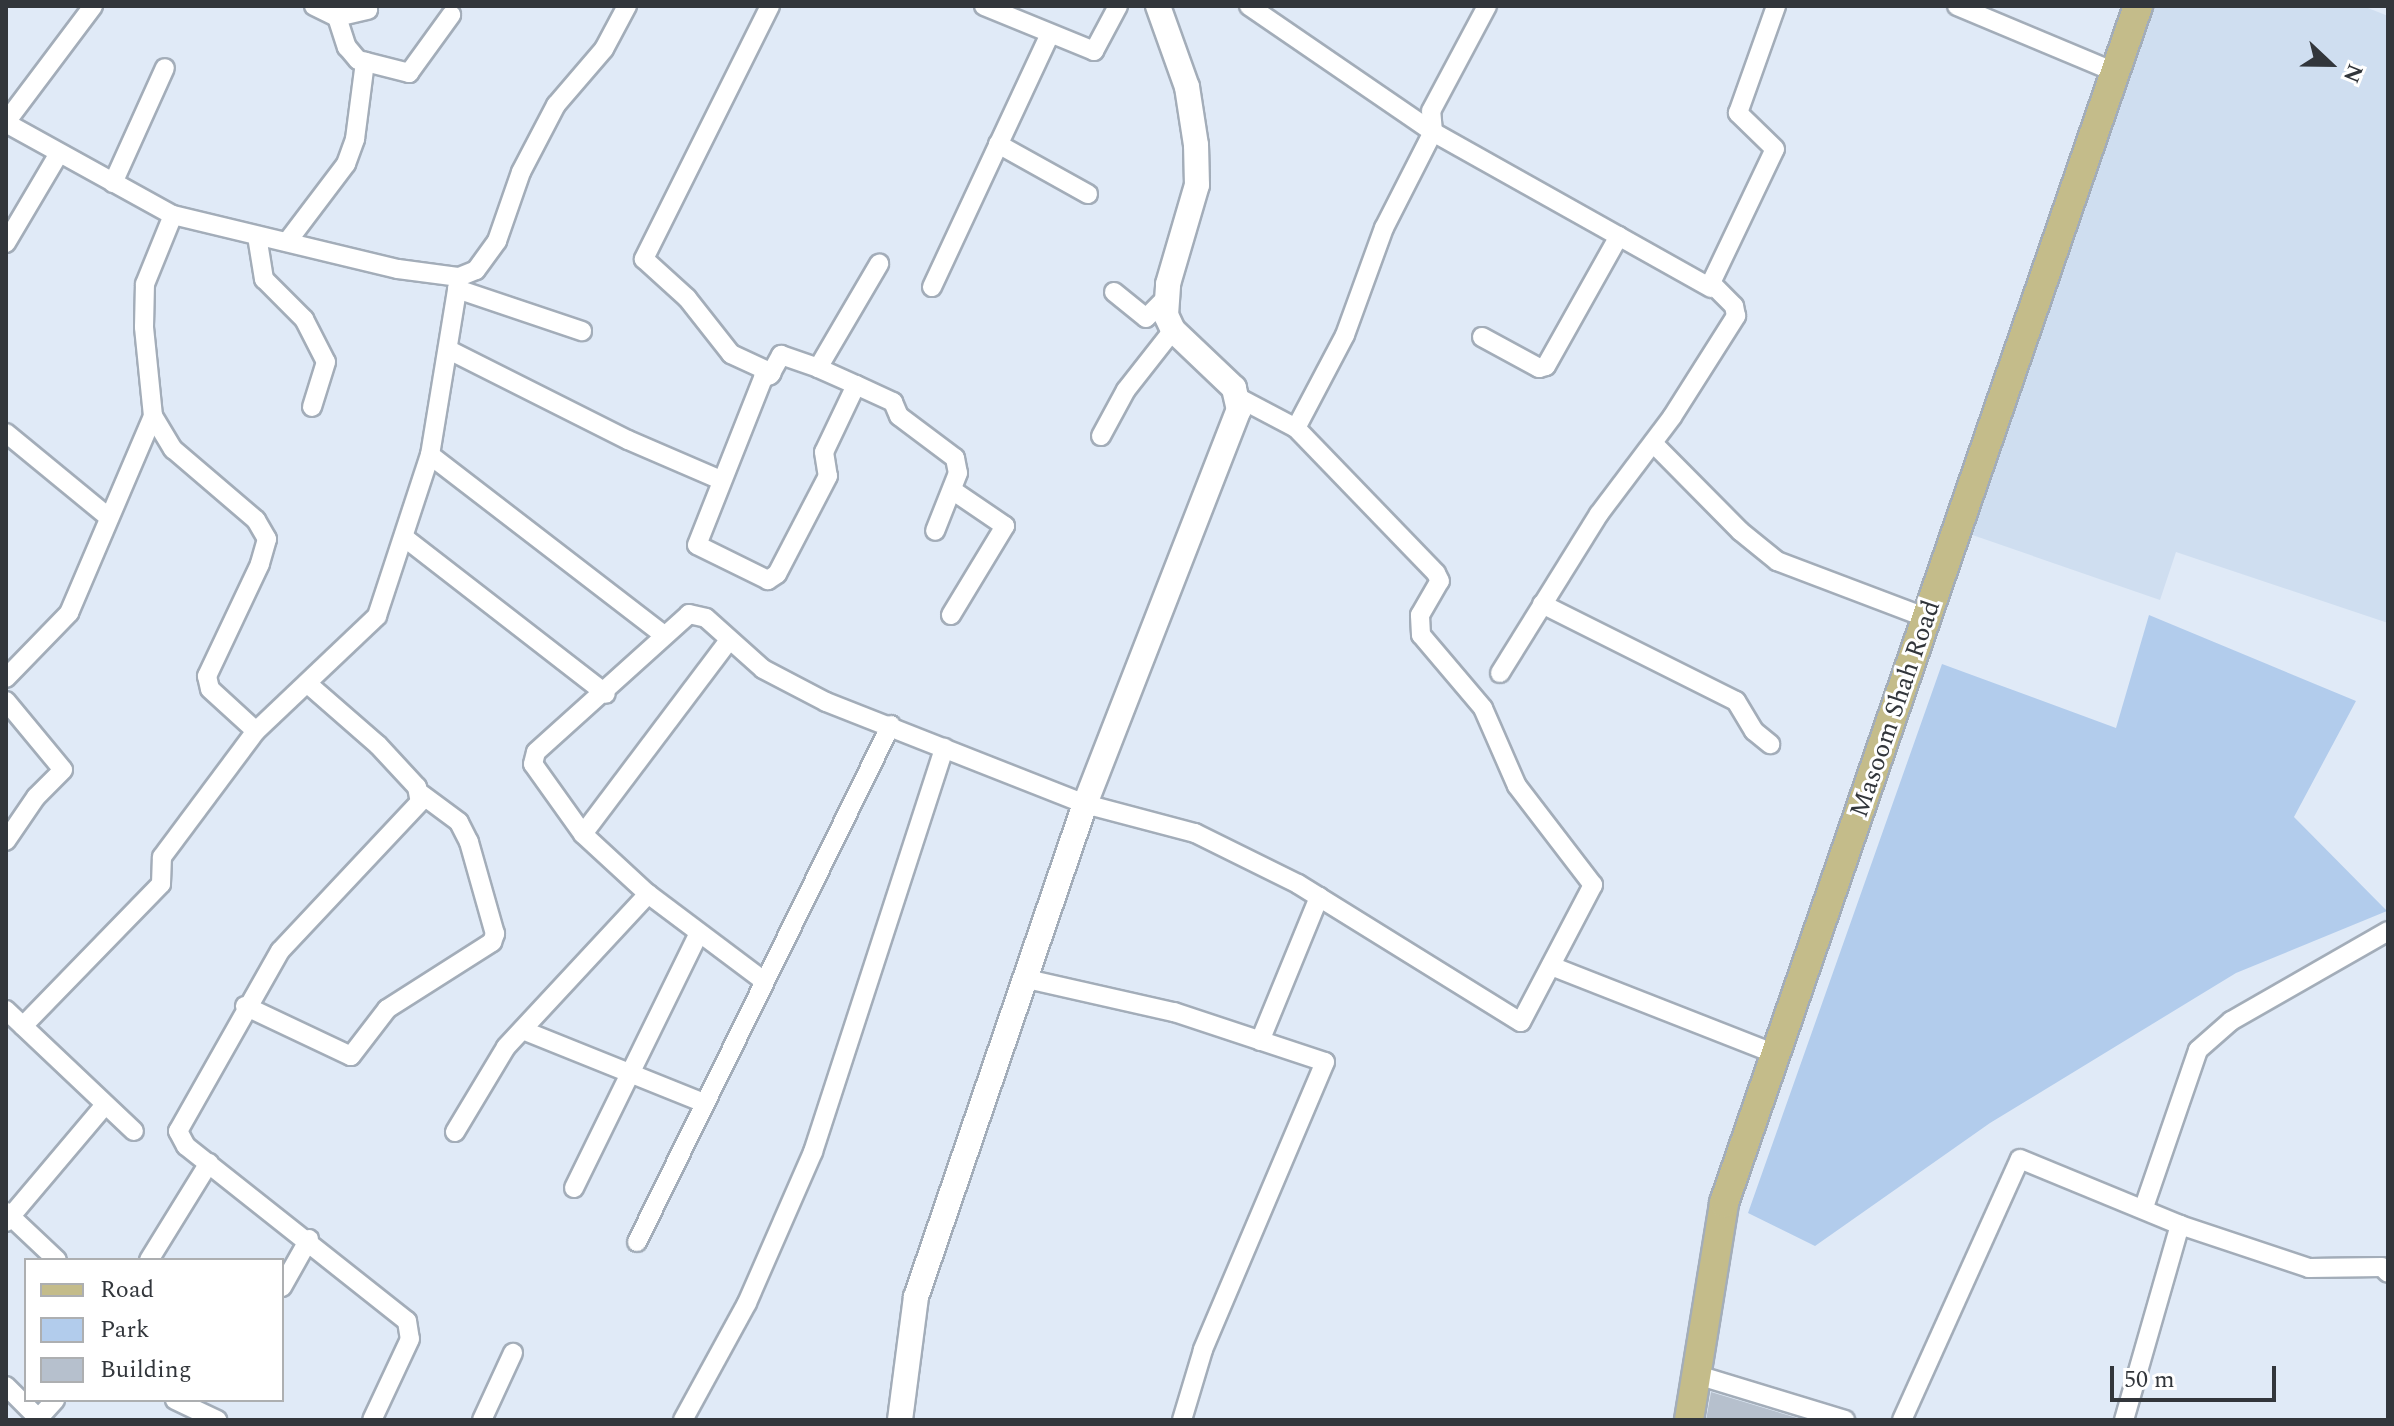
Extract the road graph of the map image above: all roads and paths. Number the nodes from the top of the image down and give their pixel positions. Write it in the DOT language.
graph roads {
  1 [pos="93,6"];
  2 [pos="314,6"];
  3 [pos="627,6"];
  4 [pos="770,6"];
  5 [pos="984,6"];
  6 [pos="1118,6"];
  7 [pos="1158,6"];
  8 [pos="1249,6"];
  9 [pos="1487,6"];
  10 [pos="1776,6"];
  11 [pos="1957,6"];
  12 [pos="2138,6"];
  13 [pos="368,10"];
  14 [pos="451,15"];
  15 [pos="337,17"];
  16 [pos="1050,34"];
  17 [pos="365,62"];
  18 [pos="165,68"];
  19 [pos="2117,73"];
  20 [pos="6,122"];
  21 [pos="1433,132"];
  22 [pos="998,144"];
  23 [pos="58,155"];
  24 [pos="113,183"];
  25 [pos="1088,194"];
  26 [pos="173,215"];
  27 [pos="257,236"];
  28 [pos="1619,236"];
  29 [pos="287,242"];
  30 [pos="6,243"];
  31 [pos="879,264"];
  32 [pos="458,283"];
  33 [pos="932,287"];
  34 [pos="1711,288"];
  35 [pos="1114,292"];
  36 [pos="1165,299"];
  37 [pos="1173,330"];
  38 [pos="582,331"];
  39 [pos="1482,337"];
  40 [pos="451,351"];
  41 [pos="818,368"];
  42 [pos="772,373"];
  43 [pos="856,385"];
  44 [pos="1239,398"];
  45 [pos="312,407"];
  46 [pos="153,416"];
  47 [pos="1296,428"];
  48 [pos="6,433"];
  49 [pos="1101,436"];
  50 [pos="1653,443"];
  51 [pos="430,455"];
  52 [pos="721,480"];
  53 [pos="952,490"];
  54 [pos="107,516"];
  55 [pos="935,531"];
  56 [pos="405,538"];
  57 [pos="1542,604"];
  58 [pos="951,615"];
  59 [pos="1927,618"];
  60 [pos="664,635"];
  61 [pos="729,640"];
  62 [pos="1500,673"];
  63 [pos="6,678"];
  64 [pos="308,684"];
  65 [pos="606,694"];
  66 [pos="6,701"];
  67 [pos="891,725"];
  68 [pos="256,731"];
  69 [pos="1770,744"];
  70 [pos="944,748"];
  71 [pos="421,794"];
  72 [pos="1085,804"];
  73 [pos="583,834"];
  74 [pos="6,841"];
  75 [pos="648,894"];
  76 [pos="1319,897"];
  77 [pos="2388,931"];
  78 [pos="699,933"];
  79 [pos="1551,966"];
  80 [pos="1027,979"];
  81 [pos="764,981"];
  82 [pos="245,1006"];
  83 [pos="6,1010"];
  84 [pos="23,1026"];
  85 [pos="525,1031"];
  86 [pos="1260,1041"];
  87 [pos="1776,1054"];
  88 [pos="627,1073"];
  89 [pos="704,1103"];
  90 [pos="104,1106"];
  91 [pos="134,1131"];
  92 [pos="455,1132"];
  93 [pos="209,1163"];
  94 [pos="574,1188"];
  95 [pos="2144,1207"];
  96 [pos="7,1217"];
  97 [pos="2180,1225"];
  98 [pos="309,1239"];
  99 [pos="637,1242"];
  100 [pos="55,1258"];
  101 [pos="150,1258"];
  102 [pos="2388,1273"];
  103 [pos="284,1283"];
  104 [pos="513,1353"];
  105 [pos="1694,1374"];
  106 [pos="6,1386"];
  107 [pos="53,1402"];
  108 [pos="182,1402"];
  109 [pos="215,1412"];
  110 [pos="37,1418"];
  111 [pos="490,1418"];
  112 [pos="372,1420"];
  113 [pos="683,1420"];
  114 [pos="900,1420"];
  115 [pos="1182,1420"];
  116 [pos="1689,1420"];
  117 [pos="1845,1420"];
  118 [pos="1902,1420"];
  119 [pos="2124,1420"];
  1 -- 20 [label="street"];
  2 -- 15 [label="street"];
  3 -- 32 [label="street"];
  4 -- 42 [label="street"];
  5 -- 16 [label="street"];
  6 -- 16 [label="street"];
  7 -- 36 [label="street"];
  8 -- 21 [label="street"];
  9 -- 21 [label="street"];
  10 -- 34 [label="street"];
  11 -- 19 [label="street"];
  12 -- 19 [label="main road, Masoom Shah Road"];
  13 -- 15 [label="street"];
  14 -- 17 [label="street"];
  15 -- 17 [label="street"];
  16 -- 22 [label="street"];
  17 -- 29 [label="street"];
  18 -- 24 [label="street"];
  19 -- 59 [label="main road, Masoom Shah Road"];
  20 -- 23 [label="street"];
  21 -- 28 [label="street"];
  21 -- 47 [label="street"];
  22 -- 25 [label="street"];
  22 -- 33 [label="street"];
  23 -- 24 [label="street"];
  23 -- 30 [label="street"];
  24 -- 26 [label="street"];
  26 -- 27 [label="street"];
  26 -- 46 [label="street"];
  27 -- 29 [label="street"];
  27 -- 45 [label="street"];
  28 -- 34 [label="street"];
  28 -- 39 [label="street"];
  29 -- 32 [label="street"];
  31 -- 41 [label="street"];
  32 -- 38 [label="street"];
  32 -- 40 [label="street"];
  34 -- 50 [label="street"];
  35 -- 36 [label="street"];
  36 -- 37 [label="street"];
  37 -- 44 [label="street"];
  37 -- 49 [label="street"];
  40 -- 51 [label="street"];
  40 -- 52 [label="street"];
  41 -- 42 [label="street"];
  41 -- 43 [label="street"];
  42 -- 52 [label="street"];
  43 -- 52 [label="street"];
  43 -- 53 [label="street"];
  44 -- 47 [label="street"];
  44 -- 72 [label="street"];
  46 -- 54 [label="street"];
  46 -- 68 [label="street"];
  47 -- 79 [label="street"];
  48 -- 54 [label="street"];
  50 -- 57 [label="street"];
  50 -- 59 [label="street"];
  51 -- 56 [label="street"];
  51 -- 60 [label="street"];
  53 -- 55 [label="street"];
  53 -- 58 [label="street"];
  54 -- 63 [label="street"];
  56 -- 64 [label="street"];
  56 -- 65 [label="street"];
  57 -- 62 [label="street"];
  57 -- 69 [label="street"];
  59 -- 87 [label="main road, Masoom Shah Road"];
  60 -- 61 [label="street"];
  60 -- 65 [label="street"];
  61 -- 67 [label="street"];
  61 -- 73 [label="street"];
  64 -- 68 [label="street"];
  64 -- 71 [label="street"];
  65 -- 73 [label="street"];
  66 -- 74 [label="street"];
  67 -- 70 [label="street"];
  67 -- 81 [label="street"];
  68 -- 84 [label="street"];
  70 -- 72 [label="street"];
  70 -- 113 [label="street"];
  71 -- 82 [label="street"];
  71 -- 82 [label="street"];
  72 -- 76 [label="street"];
  72 -- 80 [label="street"];
  73 -- 75 [label="street"];
  75 -- 78 [label="street"];
  75 -- 85 [label="street"];
  76 -- 79 [label="street"];
  76 -- 86 [label="street"];
  77 -- 95 [label="street"];
  78 -- 81 [label="street"];
  78 -- 88 [label="street"];
  79 -- 87 [label="street"];
  80 -- 86 [label="street"];
  80 -- 114 [label="street"];
  81 -- 89 [label="street"];
  82 -- 93 [label="street"];
  83 -- 84 [label="street"];
  84 -- 90 [label="street"];
  85 -- 88 [label="street"];
  85 -- 92 [label="street"];
  86 -- 115 [label="street"];
  87 -- 105 [label="main road, Masoom Shah Road"];
  88 -- 89 [label="street"];
  88 -- 94 [label="street"];
  89 -- 99 [label="street"];
  90 -- 91 [label="street"];
  90 -- 96 [label="street"];
  93 -- 98 [label="street"];
  93 -- 101 [label="street"];
  95 -- 97 [label="street"];
  95 -- 118 [label="street"];
  96 -- 100 [label="street"];
  97 -- 102 [label="street"];
  97 -- 119 [label="street"];
  98 -- 103 [label="street"];
  98 -- 112 [label="street"];
  104 -- 111 [label="street"];
  105 -- 116 [label="main road, Masoom Shah Road"];
  105 -- 117 [label="street"];
  106 -- 110 [label="street"];
  107 -- 110 [label="street"];
  108 -- 109 [label="street"];
}
